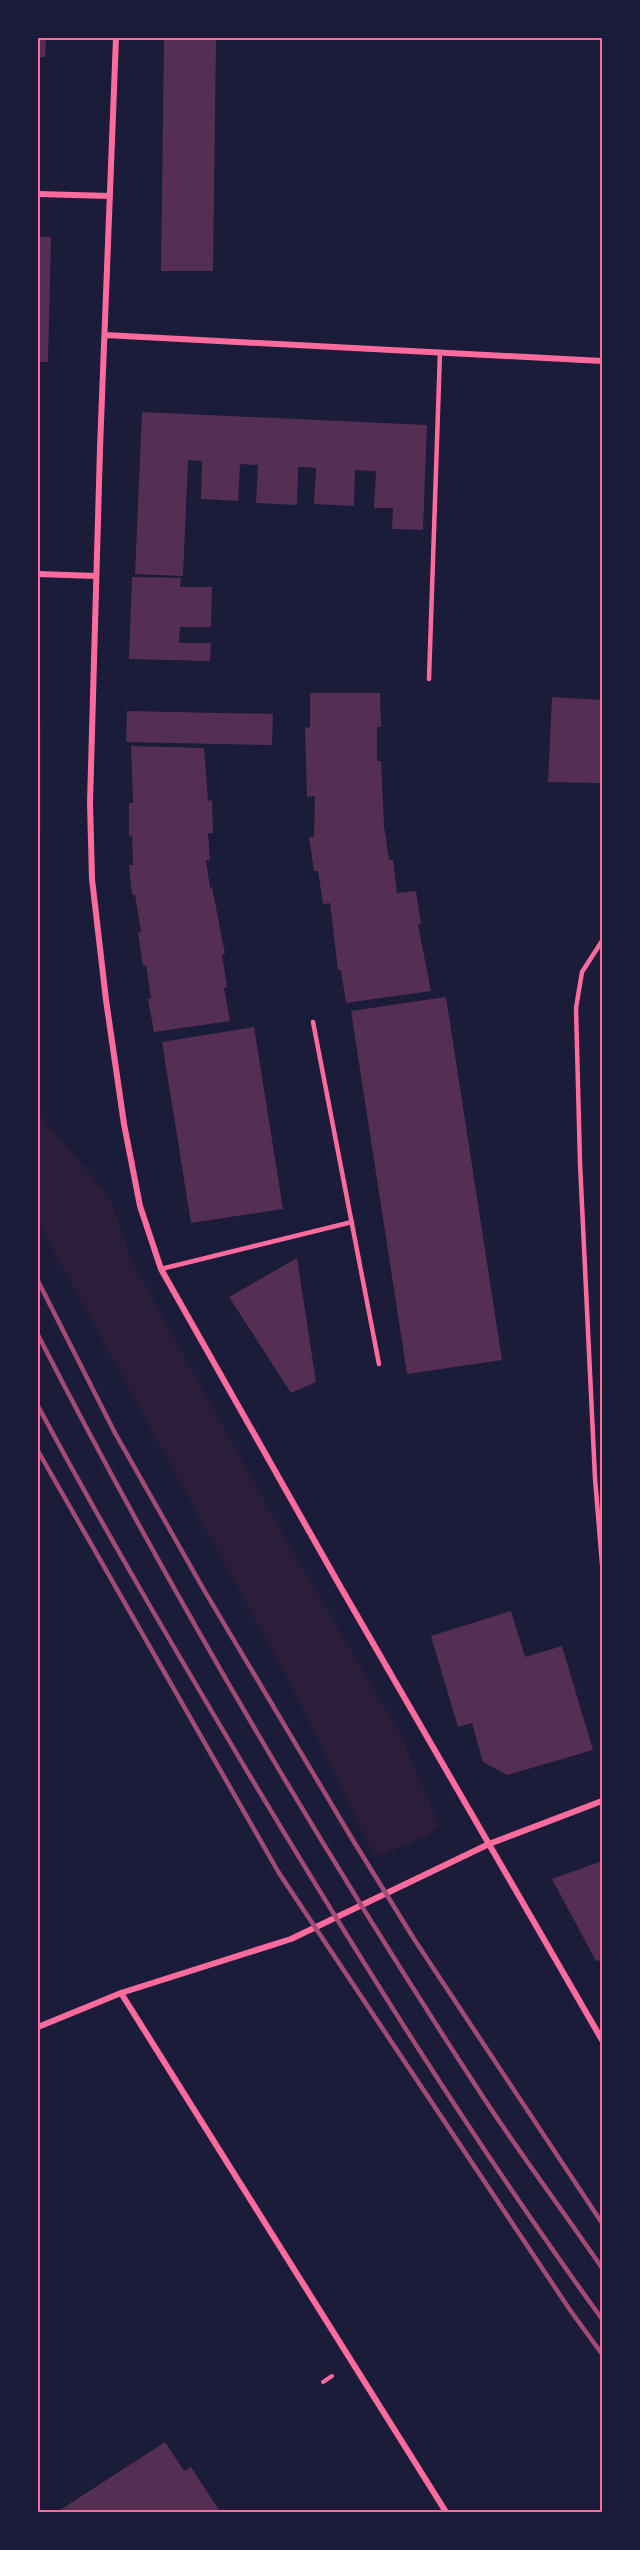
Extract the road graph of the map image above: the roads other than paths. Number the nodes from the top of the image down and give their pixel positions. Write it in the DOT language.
graph roads {
  1 [pos="116,38"];
  2 [pos="38,194"];
  3 [pos="110,196"];
  4 [pos="105,335"];
  5 [pos="440,352"];
  6 [pos="603,361"];
  7 [pos="38,573"];
  8 [pos="96,576"];
  9 [pos="429,679"];
  10 [pos="603,941"];
  11 [pos="313,1022"];
  12 [pos="352,1222"];
  13 [pos="161,1269"];
  14 [pos="379,1364"];
  15 [pos="603,1564"];
  16 [pos="603,1801"];
  17 [pos="489,1844"];
  18 [pos="121,1993"];
  19 [pos="38,2027"];
  20 [pos="603,2040"];
  21 [pos="446,2512"];
  1 -- 3 [label="street"];
  2 -- 3 [label="street"];
  3 -- 4 [label="street"];
  4 -- 5 [label="street"];
  4 -- 8 [label="street"];
  5 -- 6 [label="street"];
  5 -- 9 [label="lane"];
  7 -- 8 [label="street"];
  8 -- 13 [label="street"];
  10 -- 15 [label="lane"];
  11 -- 12 [label="lane"];
  12 -- 13 [label="lane"];
  12 -- 14 [label="lane"];
  13 -- 17 [label="street"];
  16 -- 17 [label="street"];
  17 -- 18 [label="street"];
  17 -- 20 [label="street"];
  18 -- 19 [label="street"];
  18 -- 21 [label="street"];
}
